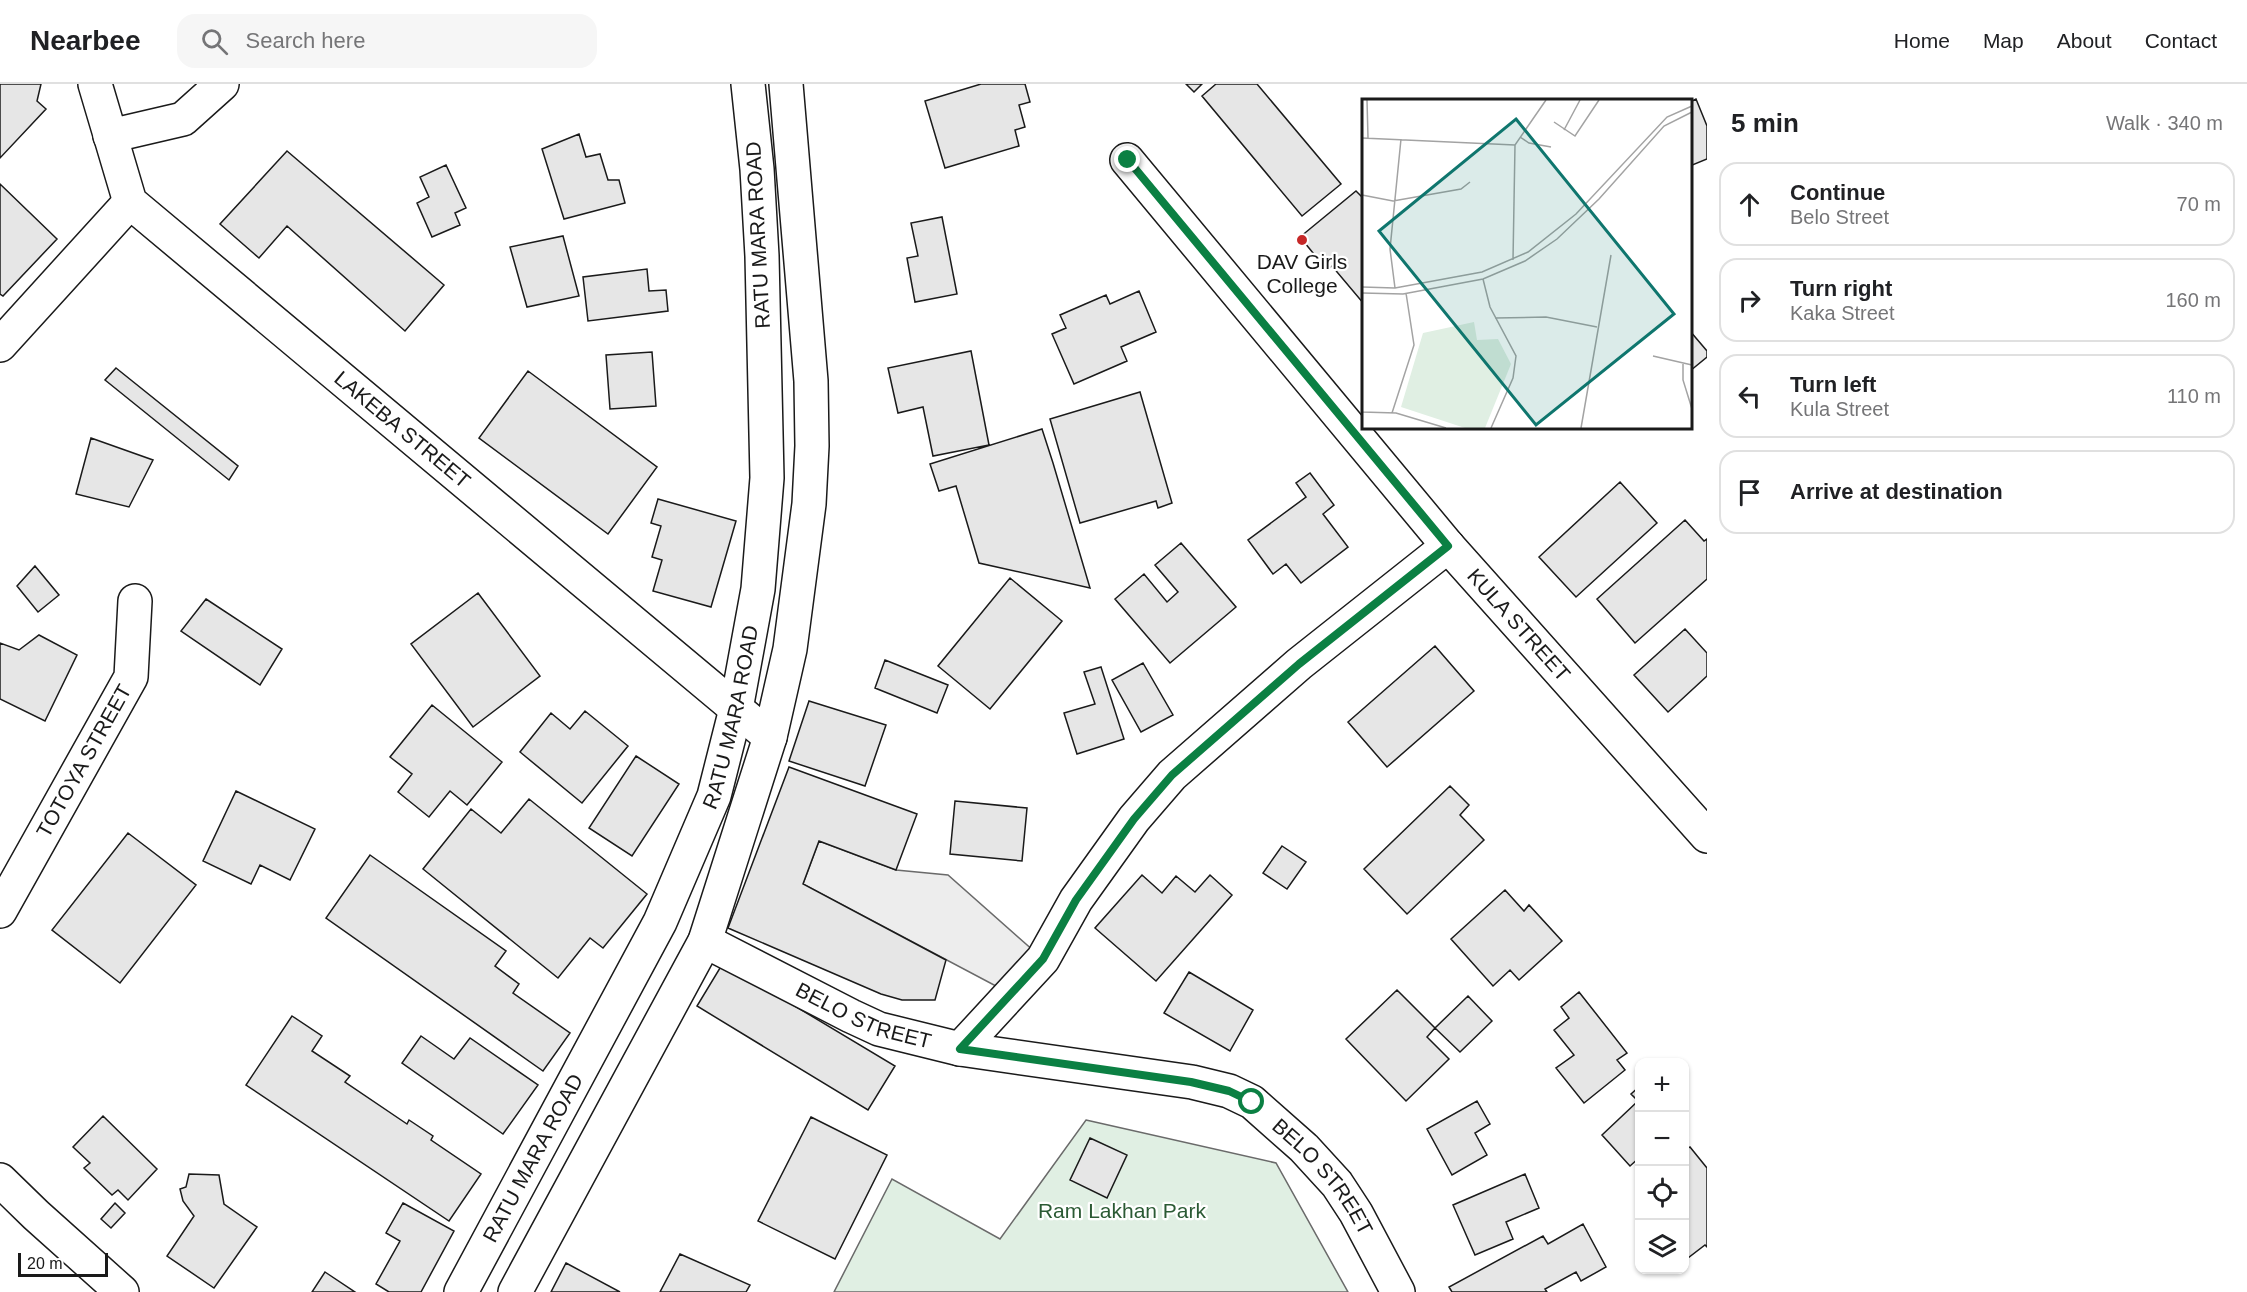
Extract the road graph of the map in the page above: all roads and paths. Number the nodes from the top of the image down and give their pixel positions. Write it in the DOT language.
graph roads {
  1 [pos="95,84"];
  2 [pos="222,84"];
  3 [pos="748,84"];
  4 [pos="786,84"];
  5 [pos="110,136"];
  6 [pos="1128,160"];
  7 [pos="130,202"];
  8 [pos="0,345"];
  9 [pos="1448,546"];
  10 [pos="135,601"];
  11 [pos="736,709"];
  12 [pos="770,737"];
  13 [pos="1707,836"];
  14 [pos="0,911"];
  15 [pos="660,922"];
  16 [pos="705,941"];
  17 [pos="960,1049"];
  18 [pos="0,1180"];
  19 [pos="122,1292"];
  20 [pos="461,1292"];
  21 [pos="515,1292"];
  22 [pos="1398,1292"];
  1 -- 5 [label="main road"];
  2 -- 5 [label="main road"];
  3 -- 11 [label="main road, RATU MARA ROAD"];
  4 -- 12 [label="main road, RATU MARA ROAD"];
  5 -- 7 [label="main road"];
  6 -- 9 [label="main road, KULA STREET"];
  7 -- 8 [label="main road"];
  7 -- 11 [label="main road, LAKEBA STREET"];
  9 -- 13 [label="main road, KULA STREET"];
  9 -- 17 [label="main road"];
  10 -- 14 [label="main road, TOTOYA STREET"];
  11 -- 12 [label="main road, LAKEBA STREET"];
  11 -- 15 [label="main road, RATU MARA ROAD"];
  12 -- 16 [label="main road, RATU MARA ROAD"];
  15 -- 16 [label="main road, BELO STREET"];
  15 -- 20 [label="main road, RATU MARA ROAD"];
  16 -- 17 [label="main road, BELO STREET"];
  16 -- 21 [label="main road, RATU MARA ROAD"];
  17 -- 22 [label="main road, BELO STREET"];
  18 -- 19 [label="main road"];
}
